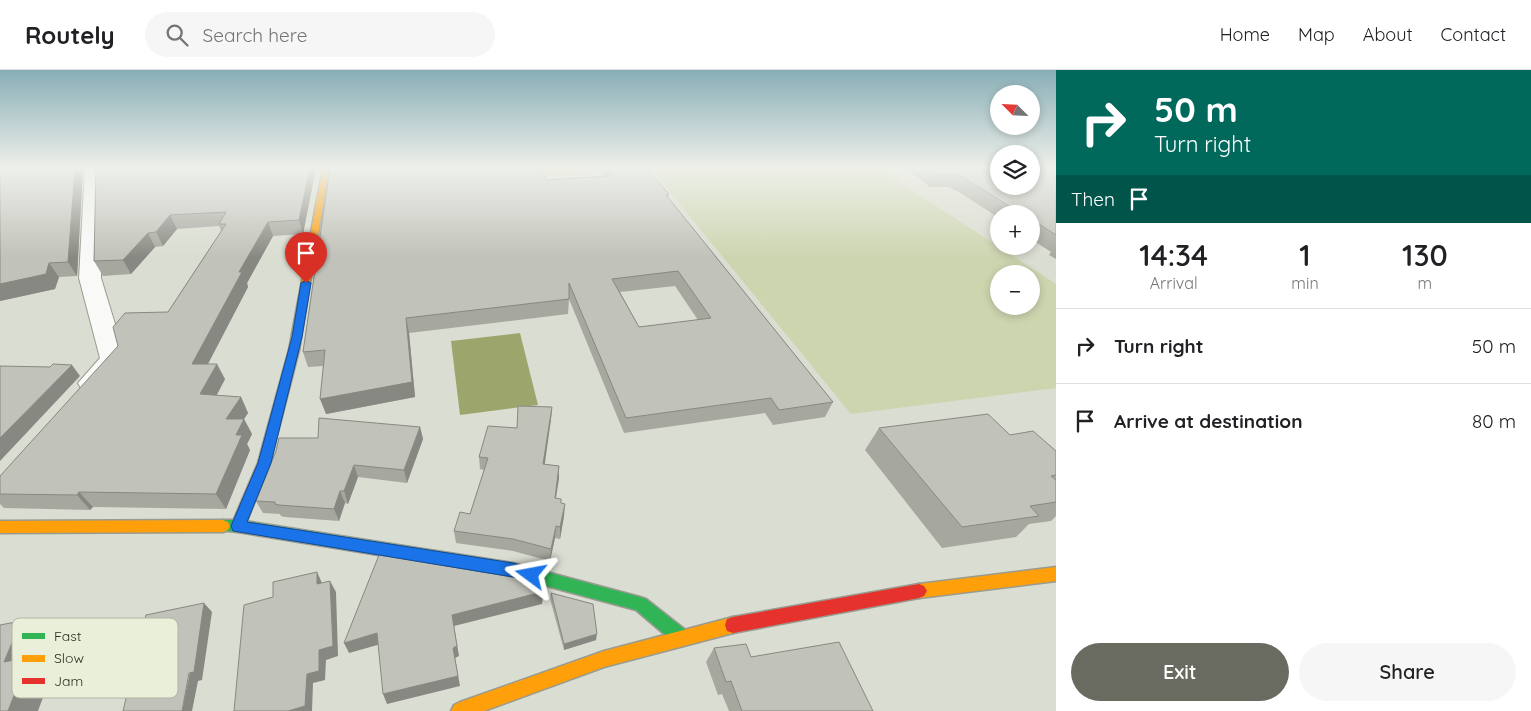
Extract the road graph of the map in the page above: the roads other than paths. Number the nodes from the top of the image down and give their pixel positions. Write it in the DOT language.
graph roads {
  1 [pos="92,198"];
  2 [pos="321,198"];
  3 [pos="80,397"];
  4 [pos="238,526"];
  5 [pos="0,527"];
  6 [pos="1056,574"];
  7 [pos="682,638"];
  8 [pos="460,711"];
  1 -- 3 [label="street"];
  2 -- 4 [label="street"];
  4 -- 5 [label="street"];
  4 -- 7 [label="street"];
  6 -- 7 [label="street"];
  7 -- 8 [label="street"];
}
